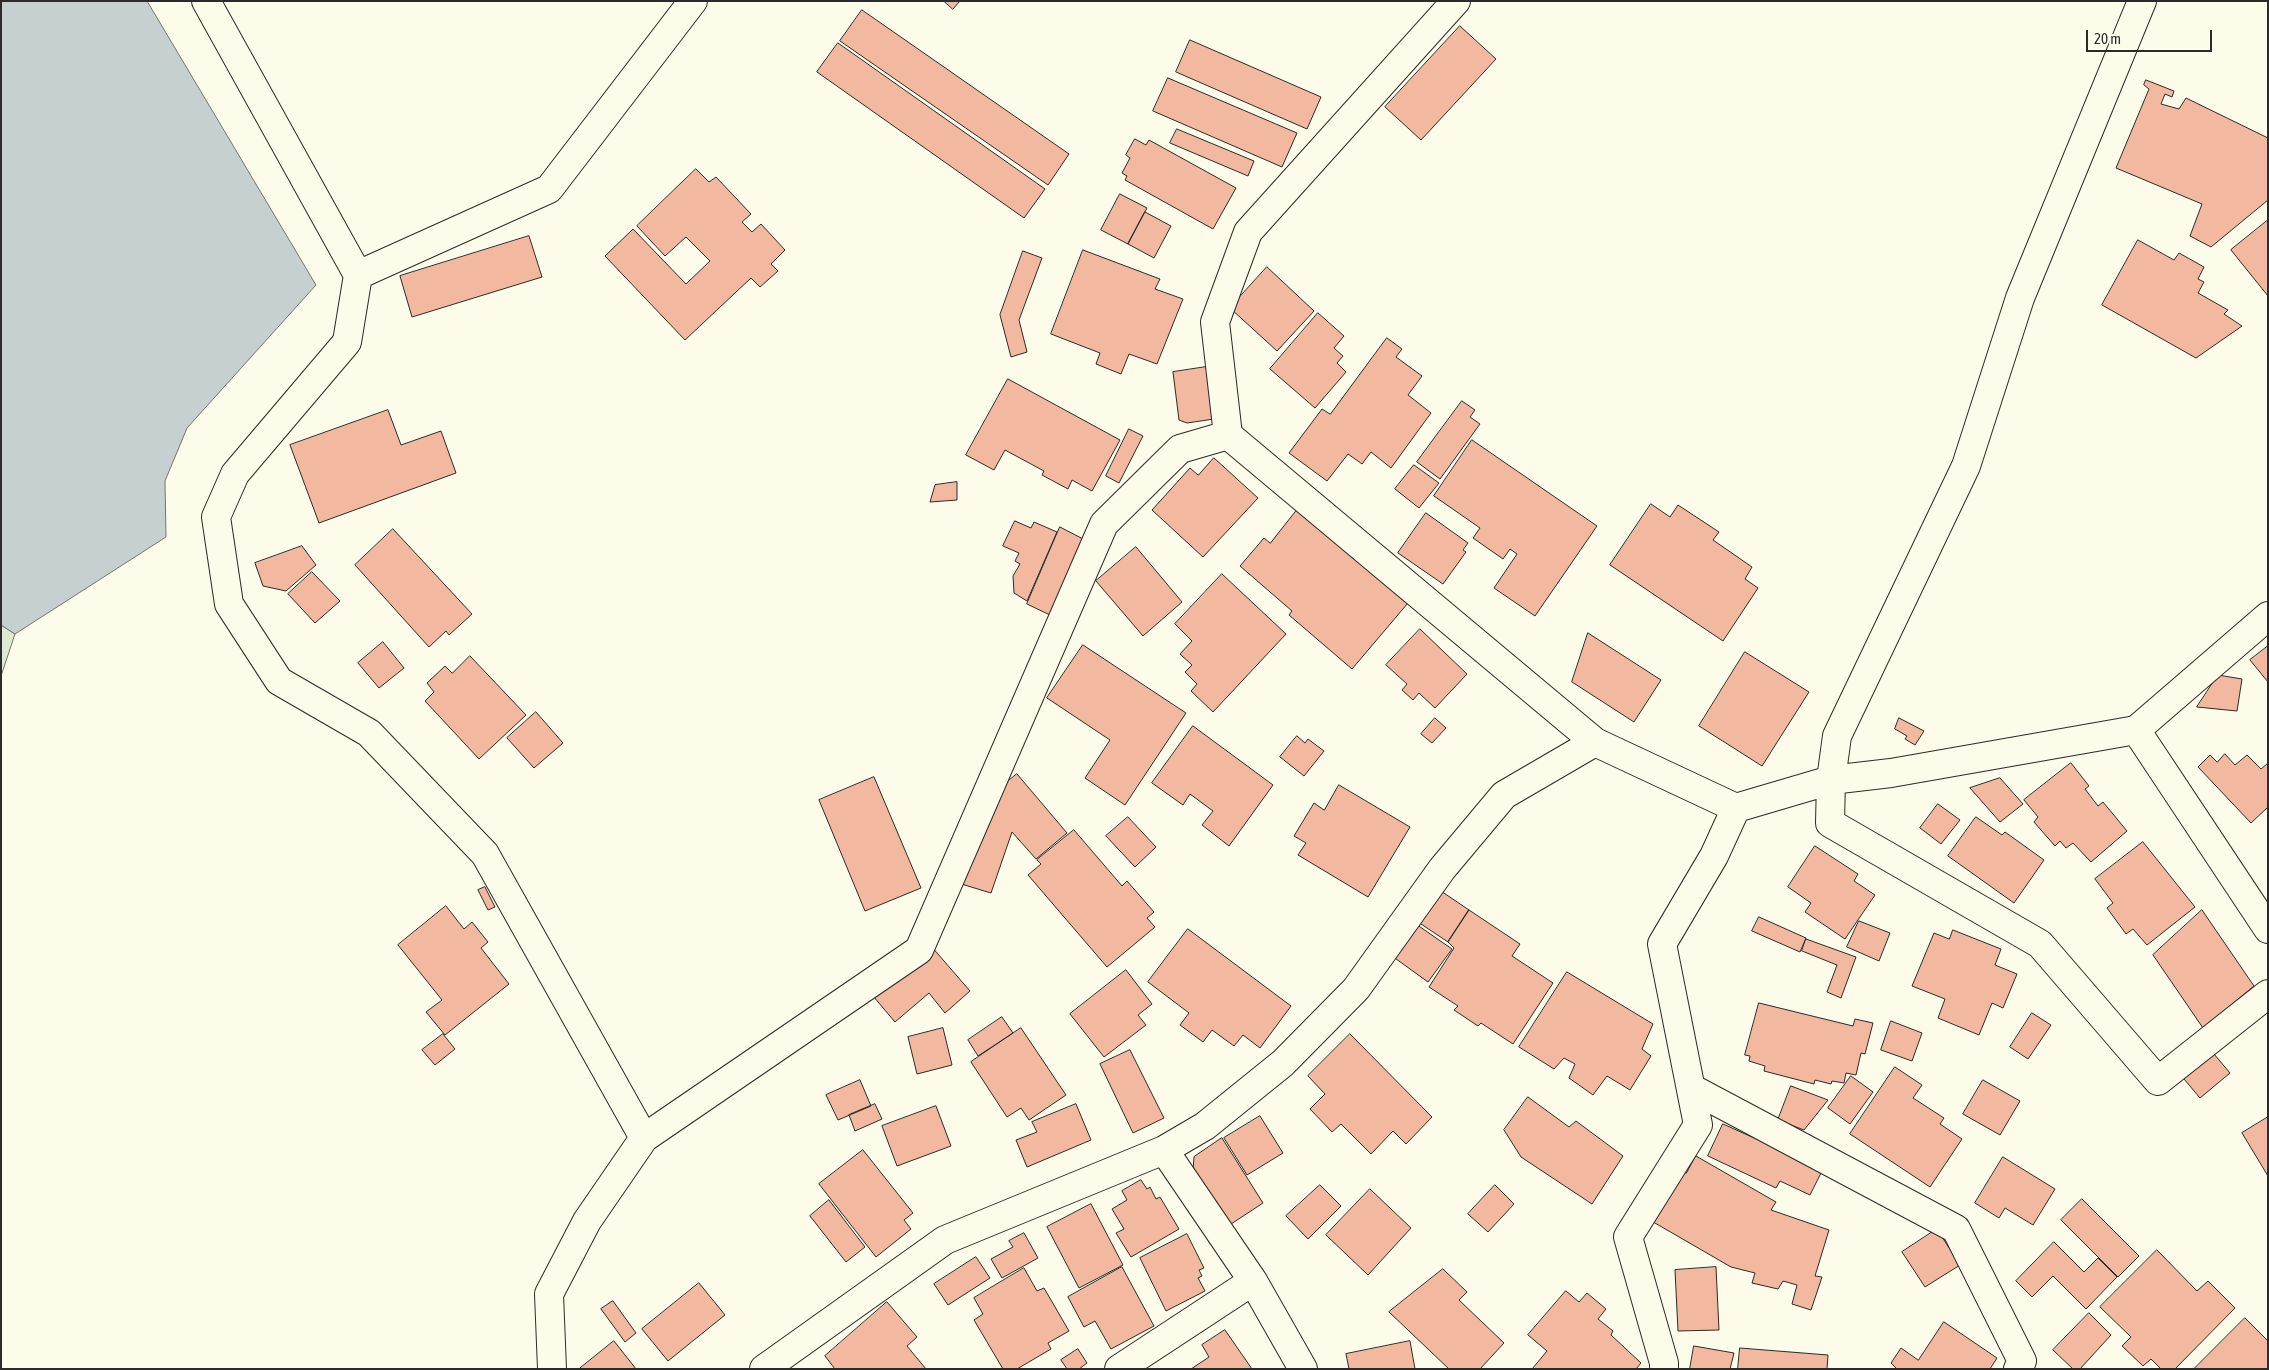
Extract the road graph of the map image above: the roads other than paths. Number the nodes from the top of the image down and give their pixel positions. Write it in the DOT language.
graph roads {
  1 [pos="206,1"];
  2 [pos="693,1"];
  3 [pos="1456,1"];
  4 [pos="2142,1"];
  5 [pos="358,275"];
  6 [pos="1228,435"];
  7 [pos="2268,616"];
  8 [pos="2136,730"];
  9 [pos="1595,742"];
  10 [pos="1831,780"];
  11 [pos="1736,808"];
  12 [pos="2268,929"];
  13 [pos="2268,994"];
  14 [pos="1691,1088"];
  15 [pos="644,1138"];
  16 [pos="1164,1150"];
  17 [pos="1253,1281"];
  18 [pos="552,1369"];
  19 [pos="764,1369"];
  20 [pos="1119,1369"];
  21 [pos="1303,1369"];
  22 [pos="1664,1369"];
  23 [pos="2018,1369"];
  1 -- 5 [label="street"];
  2 -- 5 [label="street"];
  3 -- 6 [label="street"];
  4 -- 10 [label="street"];
  5 -- 15 [label="street"];
  6 -- 9 [label="street"];
  6 -- 15 [label="street"];
  7 -- 8 [label="street"];
  8 -- 10 [label="street"];
  8 -- 12 [label="street"];
  9 -- 11 [label="street"];
  9 -- 16 [label="street"];
  10 -- 11 [label="street"];
  10 -- 13 [label="street"];
  11 -- 14 [label="street"];
  14 -- 22 [label="street"];
  14 -- 23 [label="street"];
  15 -- 18 [label="street"];
  16 -- 17 [label="street"];
  16 -- 19 [label="street"];
  17 -- 20 [label="street"];
  17 -- 21 [label="street"];
}
